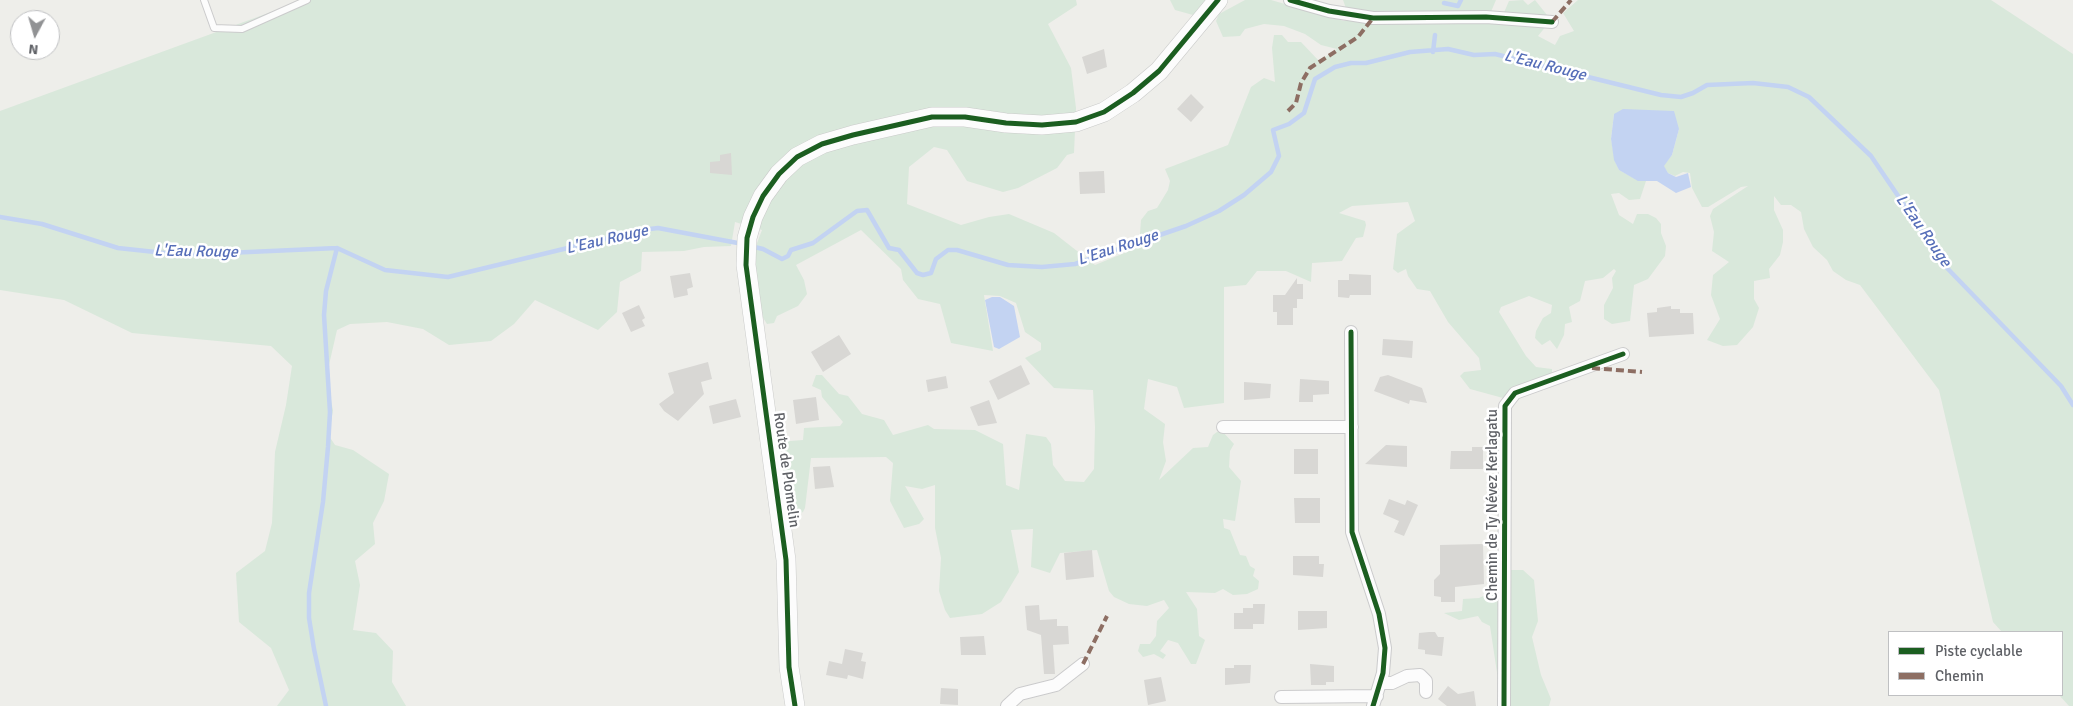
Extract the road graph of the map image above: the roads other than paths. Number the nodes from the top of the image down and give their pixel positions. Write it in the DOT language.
graph roads {
  1 [pos="204,0"];
  2 [pos="307,0"];
  3 [pos="1218,0"];
  4 [pos="1290,0"];
  5 [pos="1552,22"];
  6 [pos="1351,332"];
  7 [pos="1623,354"];
  8 [pos="1223,427"];
  9 [pos="1352,427"];
  10 [pos="1083,664"];
  11 [pos="1381,683"];
  12 [pos="1426,692"];
  13 [pos="1280,697"];
  14 [pos="1375,701"];
  15 [pos="795,706"];
  16 [pos="1007,706"];
  17 [pos="1504,706"];
  1 -- 2 [label="lane"];
  3 -- 15 [label="street, Route de Plomelin"];
  4 -- 5 [label="street"];
  6 -- 9 [label="street"];
  7 -- 17 [label="street, Chemin de Ty Névez Kerlagatu"];
  8 -- 9 [label="street"];
  9 -- 11 [label="street"];
  10 -- 16 [label="street"];
  11 -- 12 [label="street"];
  11 -- 14 [label="street"];
  13 -- 14 [label="street"];
}
